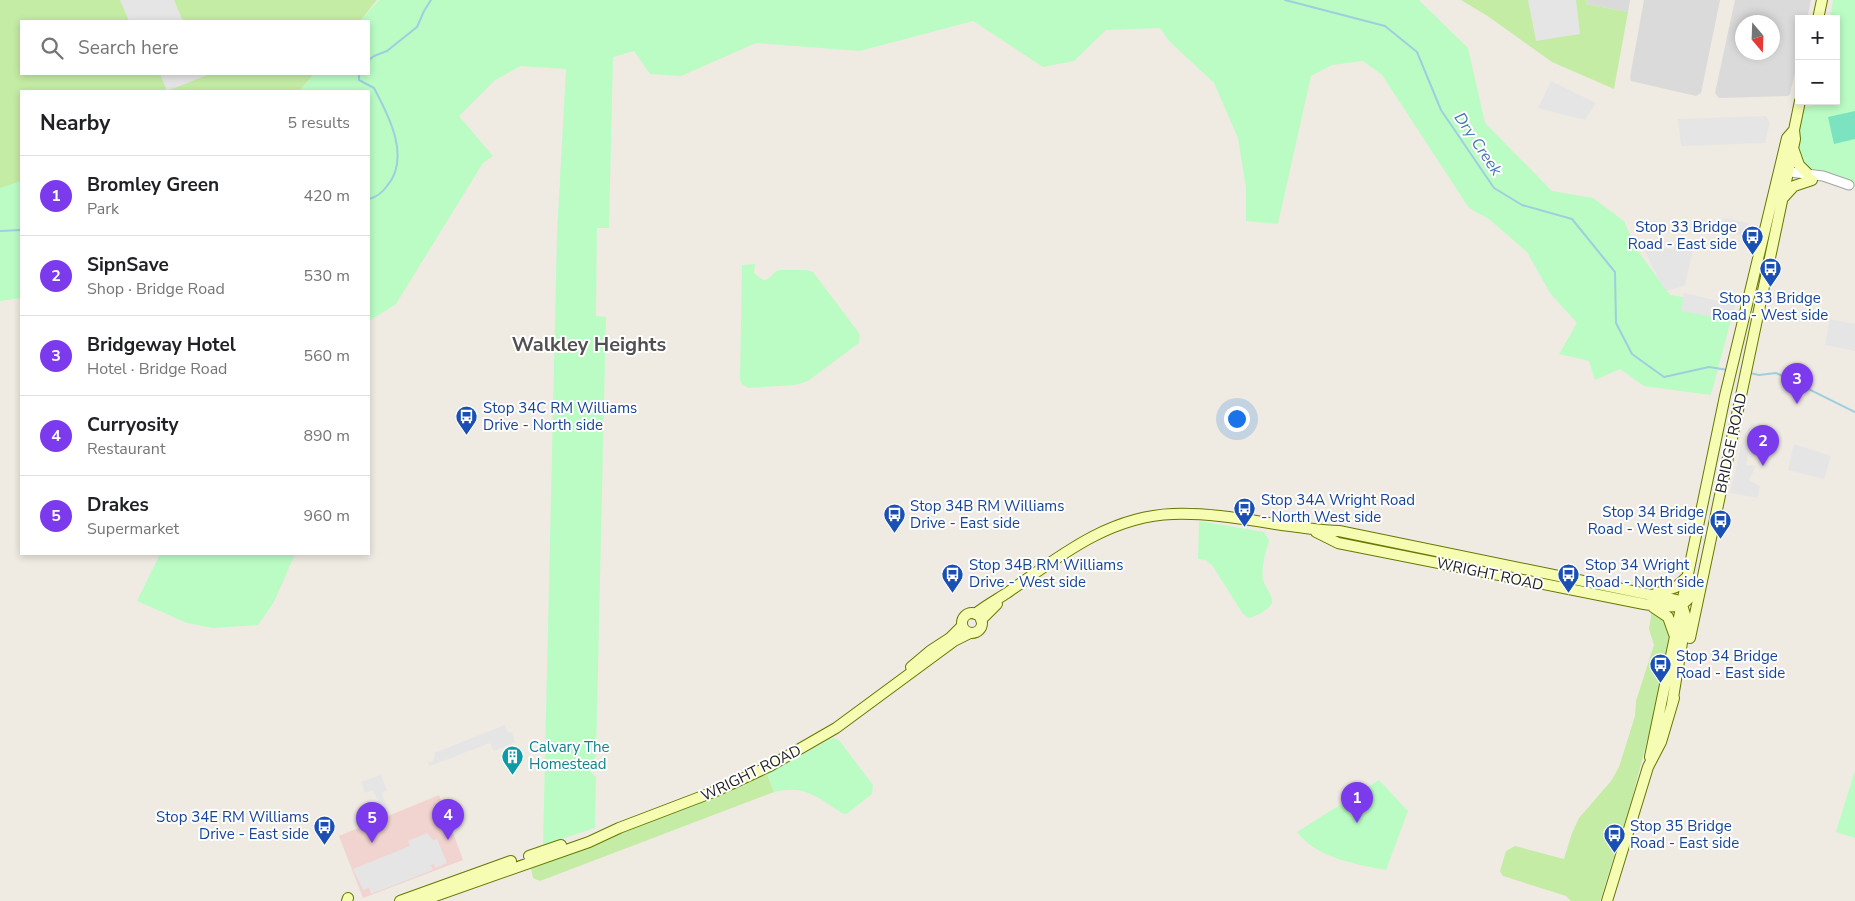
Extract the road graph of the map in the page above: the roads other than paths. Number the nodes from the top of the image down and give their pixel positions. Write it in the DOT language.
graph roads {
  1 [pos="1822,0"];
  2 [pos="1819,15"];
  3 [pos="1799,105"];
  4 [pos="1794,130"];
  5 [pos="1793,147"];
  6 [pos="1784,172"];
  7 [pos="1810,176"];
  8 [pos="1852,186"];
  9 [pos="1783,199"];
  10 [pos="1747,301"];
  11 [pos="1760,304"];
  12 [pos="1738,339"];
  13 [pos="1752,342"];
  14 [pos="1702,504"];
  15 [pos="1718,506"];
  16 [pos="1707,557"];
  17 [pos="1688,576"];
  18 [pos="1649,600"];
  19 [pos="1682,605"];
  20 [pos="978,617"];
  21 [pos="966,629"];
  22 [pos="1675,637"];
  23 [pos="1672,704"];
  24 [pos="1648,768"];
  25 [pos="600,836"];
  26 [pos="400,901"];
  27 [pos="422,901"];
  28 [pos="1607,901"];
  1 -- 2 [label="main road"];
  3 -- 4 [label="main road"];
  4 -- 5 [label="main road"];
  4 -- 6 [label="main road"];
  5 -- 6 [label="main road"];
  5 -- 7 [label="main road"];
  6 -- 7 [label="street"];
  6 -- 9 [label="main road, BRIDGE ROAD"];
  6 -- 10 [label="main road, BRIDGE ROAD"];
  7 -- 8 [label="street"];
  7 -- 9 [label="main road"];
  9 -- 11 [label="main road, BRIDGE ROAD"];
  10 -- 11 [label="main road"];
  10 -- 12 [label="main road, BRIDGE ROAD"];
  11 -- 13 [label="main road, BRIDGE ROAD"];
  12 -- 13 [label="main road"];
  12 -- 14 [label="main road, BRIDGE ROAD"];
  13 -- 15 [label="main road, BRIDGE ROAD"];
  14 -- 15 [label="main road"];
  14 -- 17 [label="main road, BRIDGE ROAD"];
  15 -- 16 [label="main road, BRIDGE ROAD"];
  16 -- 19 [label="main road"];
  16 -- 23 [label="main road, BRIDGE ROAD"];
  17 -- 18 [label="main road"];
  17 -- 19 [label="main road, BRIDGE ROAD"];
  18 -- 19 [label="main road, WRIGHT ROAD"];
  18 -- 20 [label="main road, WRIGHT ROAD"];
  18 -- 22 [label="main road"];
  19 -- 22 [label="main road, BRIDGE ROAD"];
  19 -- 23 [label="main road"];
  20 -- 21 [label="main road"];
  20 -- 21 [label="main road"];
  21 -- 25 [label="main road, WRIGHT ROAD"];
  22 -- 24 [label="main road, BRIDGE ROAD"];
  23 -- 24 [label="main road, BRIDGE ROAD"];
  24 -- 28 [label="main road, BRIDGE ROAD"];
  25 -- 26 [label="main road, WRIGHT ROAD"];
  25 -- 27 [label="main road, WRIGHT ROAD"];
}
